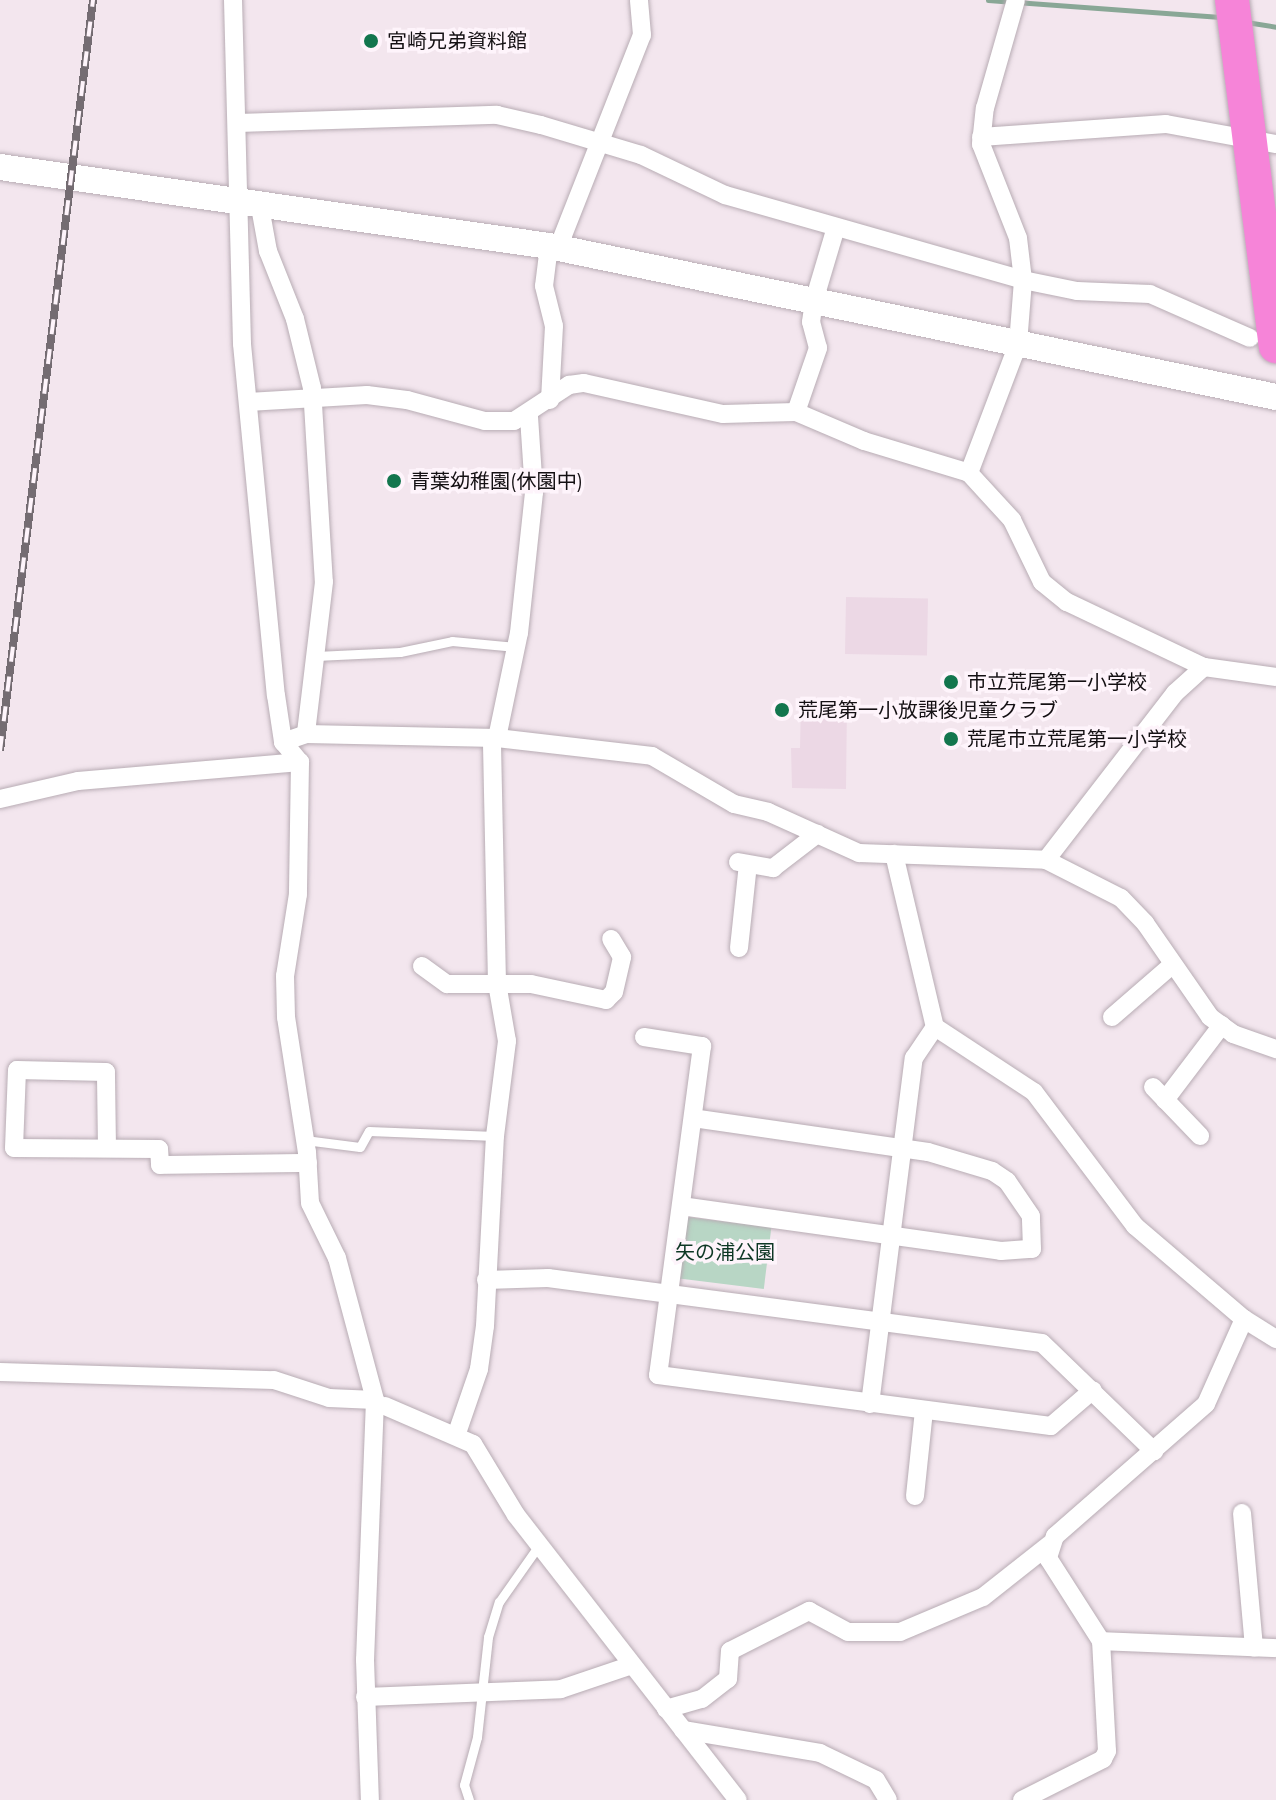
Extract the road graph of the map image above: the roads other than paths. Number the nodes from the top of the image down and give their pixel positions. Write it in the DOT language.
graph roads {
  1 [pos="233,0"];
  2 [pos="639,0"];
  3 [pos="1015,7"];
  4 [pos="1234,13"];
  5 [pos="238,123"];
  6 [pos="981,137"];
  7 [pos="598,141"];
  8 [pos="1262,143"];
  9 [pos="0,167"];
  10 [pos="250,206"];
  11 [pos="836,227"];
  12 [pos="554,247"];
  13 [pos="1023,280"];
  14 [pos="814,301"];
  15 [pos="1263,342"];
  16 [pos="1018,344"];
  17 [pos="313,397"];
  18 [pos="1276,397"];
  19 [pos="550,400"];
  20 [pos="248,402"];
  21 [pos="796,412"];
  22 [pos="529,416"];
  23 [pos="969,473"];
  24 [pos="516,647"];
  25 [pos="316,656"];
  26 [pos="1204,667"];
  27 [pos="1276,677"];
  28 [pos="306,734"];
  29 [pos="494,738"];
  30 [pos="283,742"];
  31 [pos="300,762"];
  32 [pos="0,799"];
  33 [pos="817,834"];
  34 [pos="894,854"];
  35 [pos="1046,860"];
  36 [pos="611,939"];
  37 [pos="739,948"];
  38 [pos="1172,965"];
  39 [pos="422,966"];
  40 [pos="497,983"];
  41 [pos="1112,1017"];
  42 [pos="1222,1025"];
  43 [pos="935,1027"];
  44 [pos="644,1037"];
  45 [pos="1276,1049"];
  46 [pos="693,1118"];
  47 [pos="495,1136"];
  48 [pos="1200,1136"];
  49 [pos="305,1140"];
  50 [pos="107,1148"];
  51 [pos="903,1149"];
  52 [pos="308,1163"];
  53 [pos="681,1206"];
  54 [pos="891,1235"];
  55 [pos="486,1280"];
  56 [pos="669,1294"];
  57 [pos="1244,1319"];
  58 [pos="879,1322"];
  59 [pos="1276,1339"];
  60 [pos="0,1372"];
  61 [pos="1093,1390"];
  62 [pos="380,1403"];
  63 [pos="870,1404"];
  64 [pos="924,1411"];
  65 [pos="457,1433"];
  66 [pos="1154,1451"];
  67 [pos="915,1496"];
  68 [pos="1242,1513"];
  69 [pos="1050,1544"];
  70 [pos="539,1545"];
  71 [pos="1101,1641"];
  72 [pos="1254,1647"];
  73 [pos="1276,1648"];
  74 [pos="632,1665"];
  75 [pos="480,1689"];
  76 [pos="365,1697"];
  77 [pos="666,1709"];
  78 [pos="683,1730"];
  79 [pos="370,1800"];
  80 [pos="469,1800"];
  81 [pos="738,1800"];
  82 [pos="888,1800"];
  83 [pos="1022,1800"];
  1 -- 5 [label="street"];
  2 -- 7 [label="street"];
  3 -- 6 [label="street"];
  4 -- 8 [label="highway"];
  5 -- 7 [label="street"];
  5 -- 10 [label="street"];
  6 -- 8 [label="street"];
  6 -- 13 [label="street"];
  7 -- 11 [label="street"];
  7 -- 12 [label="street"];
  8 -- 15 [label="highway"];
  9 -- 10 [label="street"];
  10 -- 12 [label="street"];
  10 -- 17 [label="street"];
  10 -- 20 [label="street"];
  11 -- 13 [label="street"];
  11 -- 14 [label="street"];
  12 -- 14 [label="street"];
  12 -- 19 [label="street"];
  13 -- 15 [label="street"];
  13 -- 16 [label="street"];
  14 -- 16 [label="street"];
  14 -- 21 [label="street"];
  16 -- 18 [label="street"];
  16 -- 23 [label="street"];
  17 -- 20 [label="street"];
  17 -- 22 [label="street"];
  17 -- 25 [label="street"];
  19 -- 21 [label="street"];
  19 -- 22 [label="street"];
  20 -- 30 [label="street"];
  21 -- 23 [label="street"];
  22 -- 24 [label="street"];
  23 -- 26 [label="street"];
  24 -- 25 [label="lane"];
  24 -- 29 [label="street"];
  25 -- 28 [label="street"];
  26 -- 27 [label="street"];
  26 -- 35 [label="street"];
  28 -- 29 [label="street"];
  28 -- 30 [label="street"];
  29 -- 33 [label="street"];
  29 -- 40 [label="street"];
  30 -- 31 [label="street"];
  31 -- 32 [label="street"];
  31 -- 49 [label="street"];
  33 -- 34 [label="street"];
  33 -- 37 [label="street"];
  34 -- 35 [label="street"];
  34 -- 43 [label="street"];
  35 -- 38 [label="street"];
  36 -- 40 [label="street"];
  38 -- 41 [label="street"];
  38 -- 42 [label="street"];
  39 -- 40 [label="street"];
  40 -- 47 [label="street"];
  42 -- 45 [label="street"];
  42 -- 48 [label="street"];
  43 -- 51 [label="street"];
  43 -- 57 [label="street"];
  44 -- 46 [label="street"];
  46 -- 51 [label="street"];
  46 -- 53 [label="street"];
  47 -- 49 [label="lane"];
  47 -- 55 [label="street"];
  49 -- 52 [label="street"];
  50 -- 50 [label="street"];
  50 -- 52 [label="street"];
  51 -- 54 [label="street"];
  51 -- 54 [label="street"];
  52 -- 62 [label="street"];
  53 -- 54 [label="street"];
  53 -- 56 [label="street"];
  54 -- 58 [label="street"];
  55 -- 56 [label="street"];
  55 -- 65 [label="street"];
  56 -- 58 [label="street"];
  56 -- 63 [label="street"];
  57 -- 59 [label="street"];
  57 -- 66 [label="street"];
  58 -- 61 [label="street"];
  58 -- 63 [label="street"];
  60 -- 62 [label="street"];
  61 -- 64 [label="street"];
  61 -- 66 [label="street"];
  62 -- 65 [label="street"];
  62 -- 76 [label="street"];
  63 -- 64 [label="street"];
  64 -- 67 [label="street"];
  65 -- 70 [label="street"];
  66 -- 69 [label="street"];
  68 -- 72 [label="street"];
  69 -- 71 [label="street"];
  69 -- 77 [label="street"];
  70 -- 74 [label="street"];
  70 -- 75 [label="lane"];
  71 -- 72 [label="street"];
  71 -- 83 [label="street"];
  72 -- 73 [label="street"];
  74 -- 75 [label="street"];
  74 -- 77 [label="street"];
  75 -- 76 [label="street"];
  75 -- 80 [label="lane"];
  76 -- 79 [label="street"];
  77 -- 78 [label="street"];
  78 -- 81 [label="street"];
  78 -- 82 [label="street"];
}
